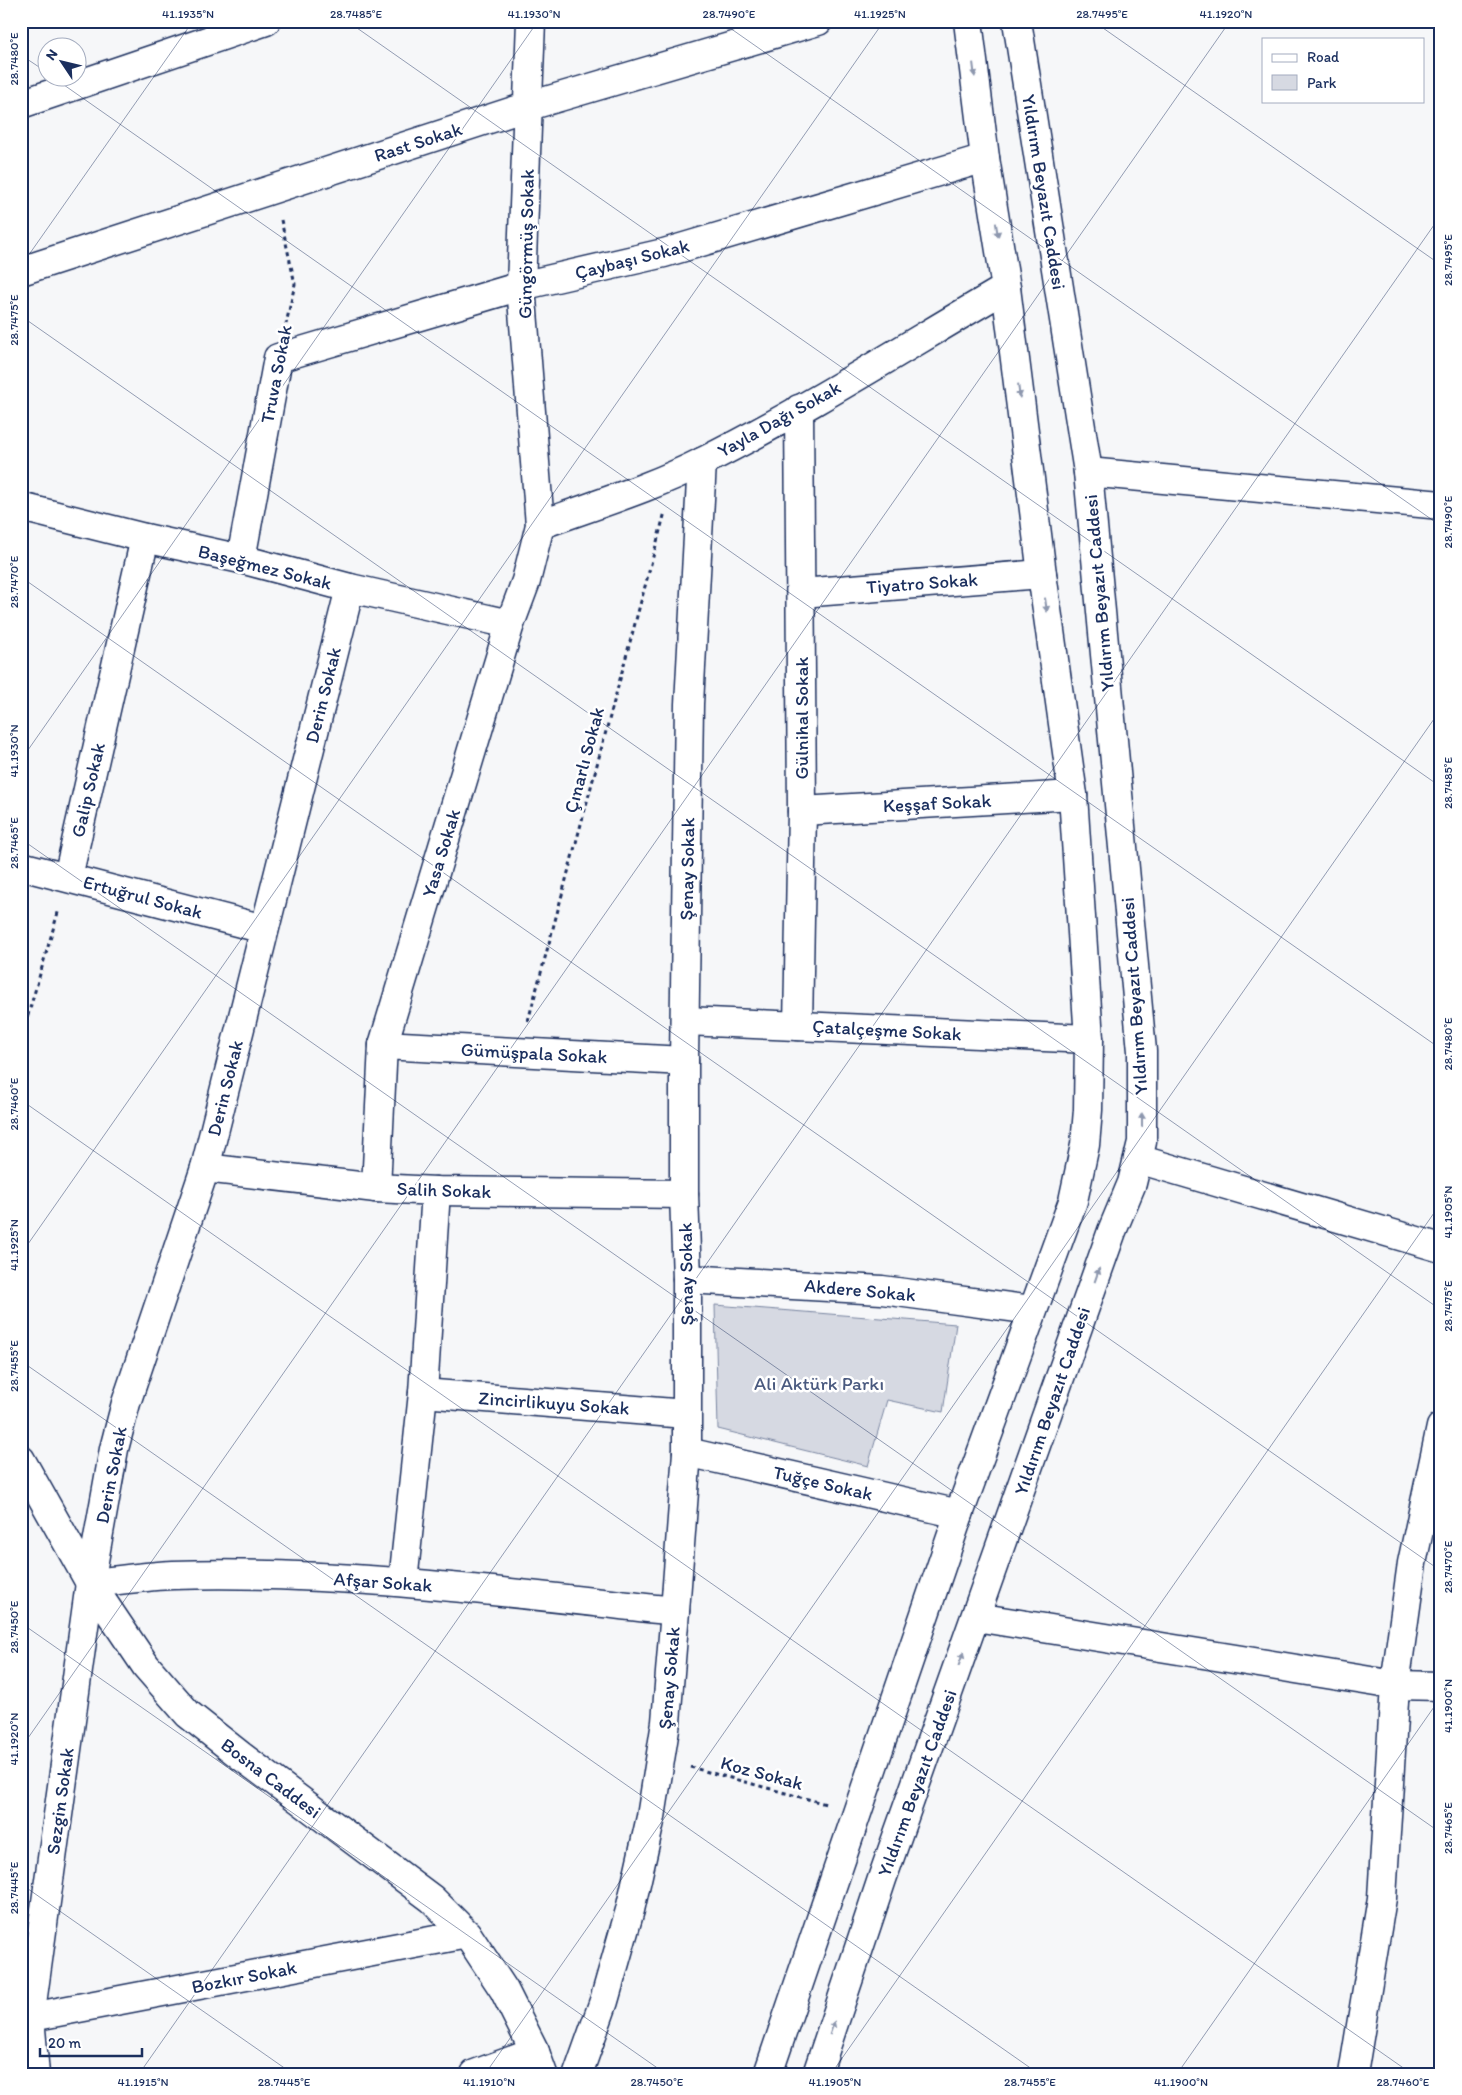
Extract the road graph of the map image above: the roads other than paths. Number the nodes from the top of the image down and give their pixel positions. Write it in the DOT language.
graph roads {
  1 [pos="266,21"];
  2 [pos="532,21"];
  3 [pos="818,21"];
  4 [pos="968,21"];
  5 [pos="1017,21"];
  6 [pos="21,104"];
  7 [pos="529,106"];
  8 [pos="985,158"];
  9 [pos="21,271"];
  10 [pos="521,286"];
  11 [pos="1006,288"];
  12 [pos="278,358"];
  13 [pos="799,409"];
  14 [pos="702,462"];
  15 [pos="1088,472"];
  16 [pos="1441,505"];
  17 [pos="21,507"];
  18 [pos="540,525"];
  19 [pos="145,538"];
  20 [pos="241,559"];
  21 [pos="1042,574"];
  22 [pos="350,588"];
  23 [pos="801,592"];
  24 [pos="510,624"];
  25 [pos="1073,795"];
  26 [pos="802,811"];
  27 [pos="21,866"];
  28 [pos="68,877"];
  29 [pos="264,929"];
  30 [pos="686,1020"];
  31 [pos="798,1026"];
  32 [pos="1089,1039"];
  33 [pos="383,1045"];
  34 [pos="684,1061"];
  35 [pos="1138,1159"];
  36 [pos="205,1168"];
  37 [pos="376,1188"];
  38 [pos="436,1190"];
  39 [pos="684,1194"];
  40 [pos="1441,1248"];
  41 [pos="687,1279"];
  42 [pos="1032,1310"];
  43 [pos="423,1393"];
  44 [pos="686,1414"];
  45 [pos="1441,1427"];
  46 [pos="686,1452"];
  47 [pos="21,1460"];
  48 [pos="959,1514"];
  49 [pos="403,1582"];
  50 [pos="90,1583"];
  51 [pos="675,1610"];
  52 [pos="976,1617"];
  53 [pos="1395,1685"];
  54 [pos="1441,1686"];
  55 [pos="467,1934"];
  56 [pos="26,2018"];
  57 [pos="539,2063"];
  58 [pos="35,2074"];
  59 [pos="474,2074"];
  60 [pos="578,2074"];
  61 [pos="768,2074"];
  62 [pos="817,2074"];
  63 [pos="1353,2074"];
  1 -- 6 [label="street"];
  2 -- 7 [label="street, Güngörmüş Sokak"];
  3 -- 7 [label="street, Rast Sokak"];
  4 -- 8 [label="street, one-way"];
  5 -- 15 [label="street, Yıldırım Beyazıt Caddesi"];
  7 -- 9 [label="street, Rast Sokak"];
  7 -- 10 [label="street, Güngörmüş Sokak"];
  8 -- 10 [label="street, Çaybaşı Sokak"];
  8 -- 11 [label="street, one-way"];
  10 -- 12 [label="street, Çaybaşı Sokak"];
  10 -- 18 [label="street, Güngörmüş Sokak"];
  11 -- 13 [label="street, Yayla Dağı Sokak"];
  11 -- 21 [label="street, one-way"];
  12 -- 20 [label="street, Truva Sokak"];
  13 -- 14 [label="street, Yayla Dağı Sokak"];
  13 -- 23 [label="street, Gülnihal Sokak"];
  14 -- 18 [label="street, Yayla Dağı Sokak"];
  14 -- 30 [label="street, Şenay Sokak"];
  15 -- 16 [label="street"];
  35 -- 15 [label="street, Yıldırım Beyazıt Caddesi, one-way"];
  17 -- 19 [label="street, Başeğmez Sokak"];
  18 -- 24 [label="street, Yasa Sokak"];
  19 -- 20 [label="street, Başeğmez Sokak"];
  19 -- 28 [label="street, Galip Sokak"];
  20 -- 22 [label="street, Başeğmez Sokak"];
  21 -- 23 [label="street, Tiyatro Sokak"];
  21 -- 25 [label="street, one-way"];
  22 -- 24 [label="street, Başeğmez Sokak"];
  22 -- 29 [label="street, Derin Sokak"];
  23 -- 26 [label="street, Gülnihal Sokak"];
  24 -- 33 [label="street, Yasa Sokak"];
  25 -- 26 [label="street, Keşşaf Sokak"];
  25 -- 32 [label="street"];
  26 -- 31 [label="street, Gülnihal Sokak"];
  27 -- 28 [label="street, Ertuğrul Sokak"];
  28 -- 29 [label="street, Ertuğrul Sokak"];
  29 -- 36 [label="street, Derin Sokak"];
  30 -- 31 [label="street, Çatalçeşme Sokak"];
  30 -- 34 [label="street, Şenay Sokak"];
  31 -- 32 [label="street, Çatalçeşme Sokak"];
  32 -- 42 [label="street"];
  33 -- 34 [label="street, Gümüşpala Sokak"];
  33 -- 37 [label="street, Yasa Sokak"];
  34 -- 39 [label="street, Şenay Sokak"];
  35 -- 40 [label="street"];
  52 -- 35 [label="street, Yıldırım Beyazıt Caddesi, one-way"];
  36 -- 37 [label="street, Salih Sokak"];
  36 -- 50 [label="street, Derin Sokak"];
  37 -- 38 [label="street, Salih Sokak"];
  38 -- 39 [label="street, Salih Sokak"];
  38 -- 43 [label="street"];
  39 -- 41 [label="street, Şenay Sokak"];
  41 -- 42 [label="street, Akdere Sokak"];
  41 -- 44 [label="street, Şenay Sokak"];
  42 -- 48 [label="street"];
  43 -- 44 [label="street, Zincirlikuyu Sokak"];
  43 -- 49 [label="street"];
  44 -- 46 [label="street, Şenay Sokak"];
  45 -- 53 [label="street"];
  46 -- 48 [label="street, Tuğçe Sokak"];
  46 -- 51 [label="street, Şenay Sokak"];
  47 -- 50 [label="street, Bosna Caddesi"];
  48 -- 61 [label="street"];
  49 -- 50 [label="street, Afşar Sokak"];
  49 -- 51 [label="street, Afşar Sokak"];
  50 -- 55 [label="street, Bosna Caddesi"];
  50 -- 56 [label="street, Sezgin Sokak"];
  51 -- 60 [label="street, Şenay Sokak"];
  52 -- 53 [label="street"];
  62 -- 52 [label="street, Yıldırım Beyazıt Caddesi, one-way"];
  53 -- 54 [label="street"];
  53 -- 63 [label="street"];
  55 -- 56 [label="street, Bozkır Sokak"];
  55 -- 57 [label="street, Bosna Caddesi"];
  56 -- 58 [label="street, Sezgin Sokak"];
  57 -- 59 [label="street"];
}
